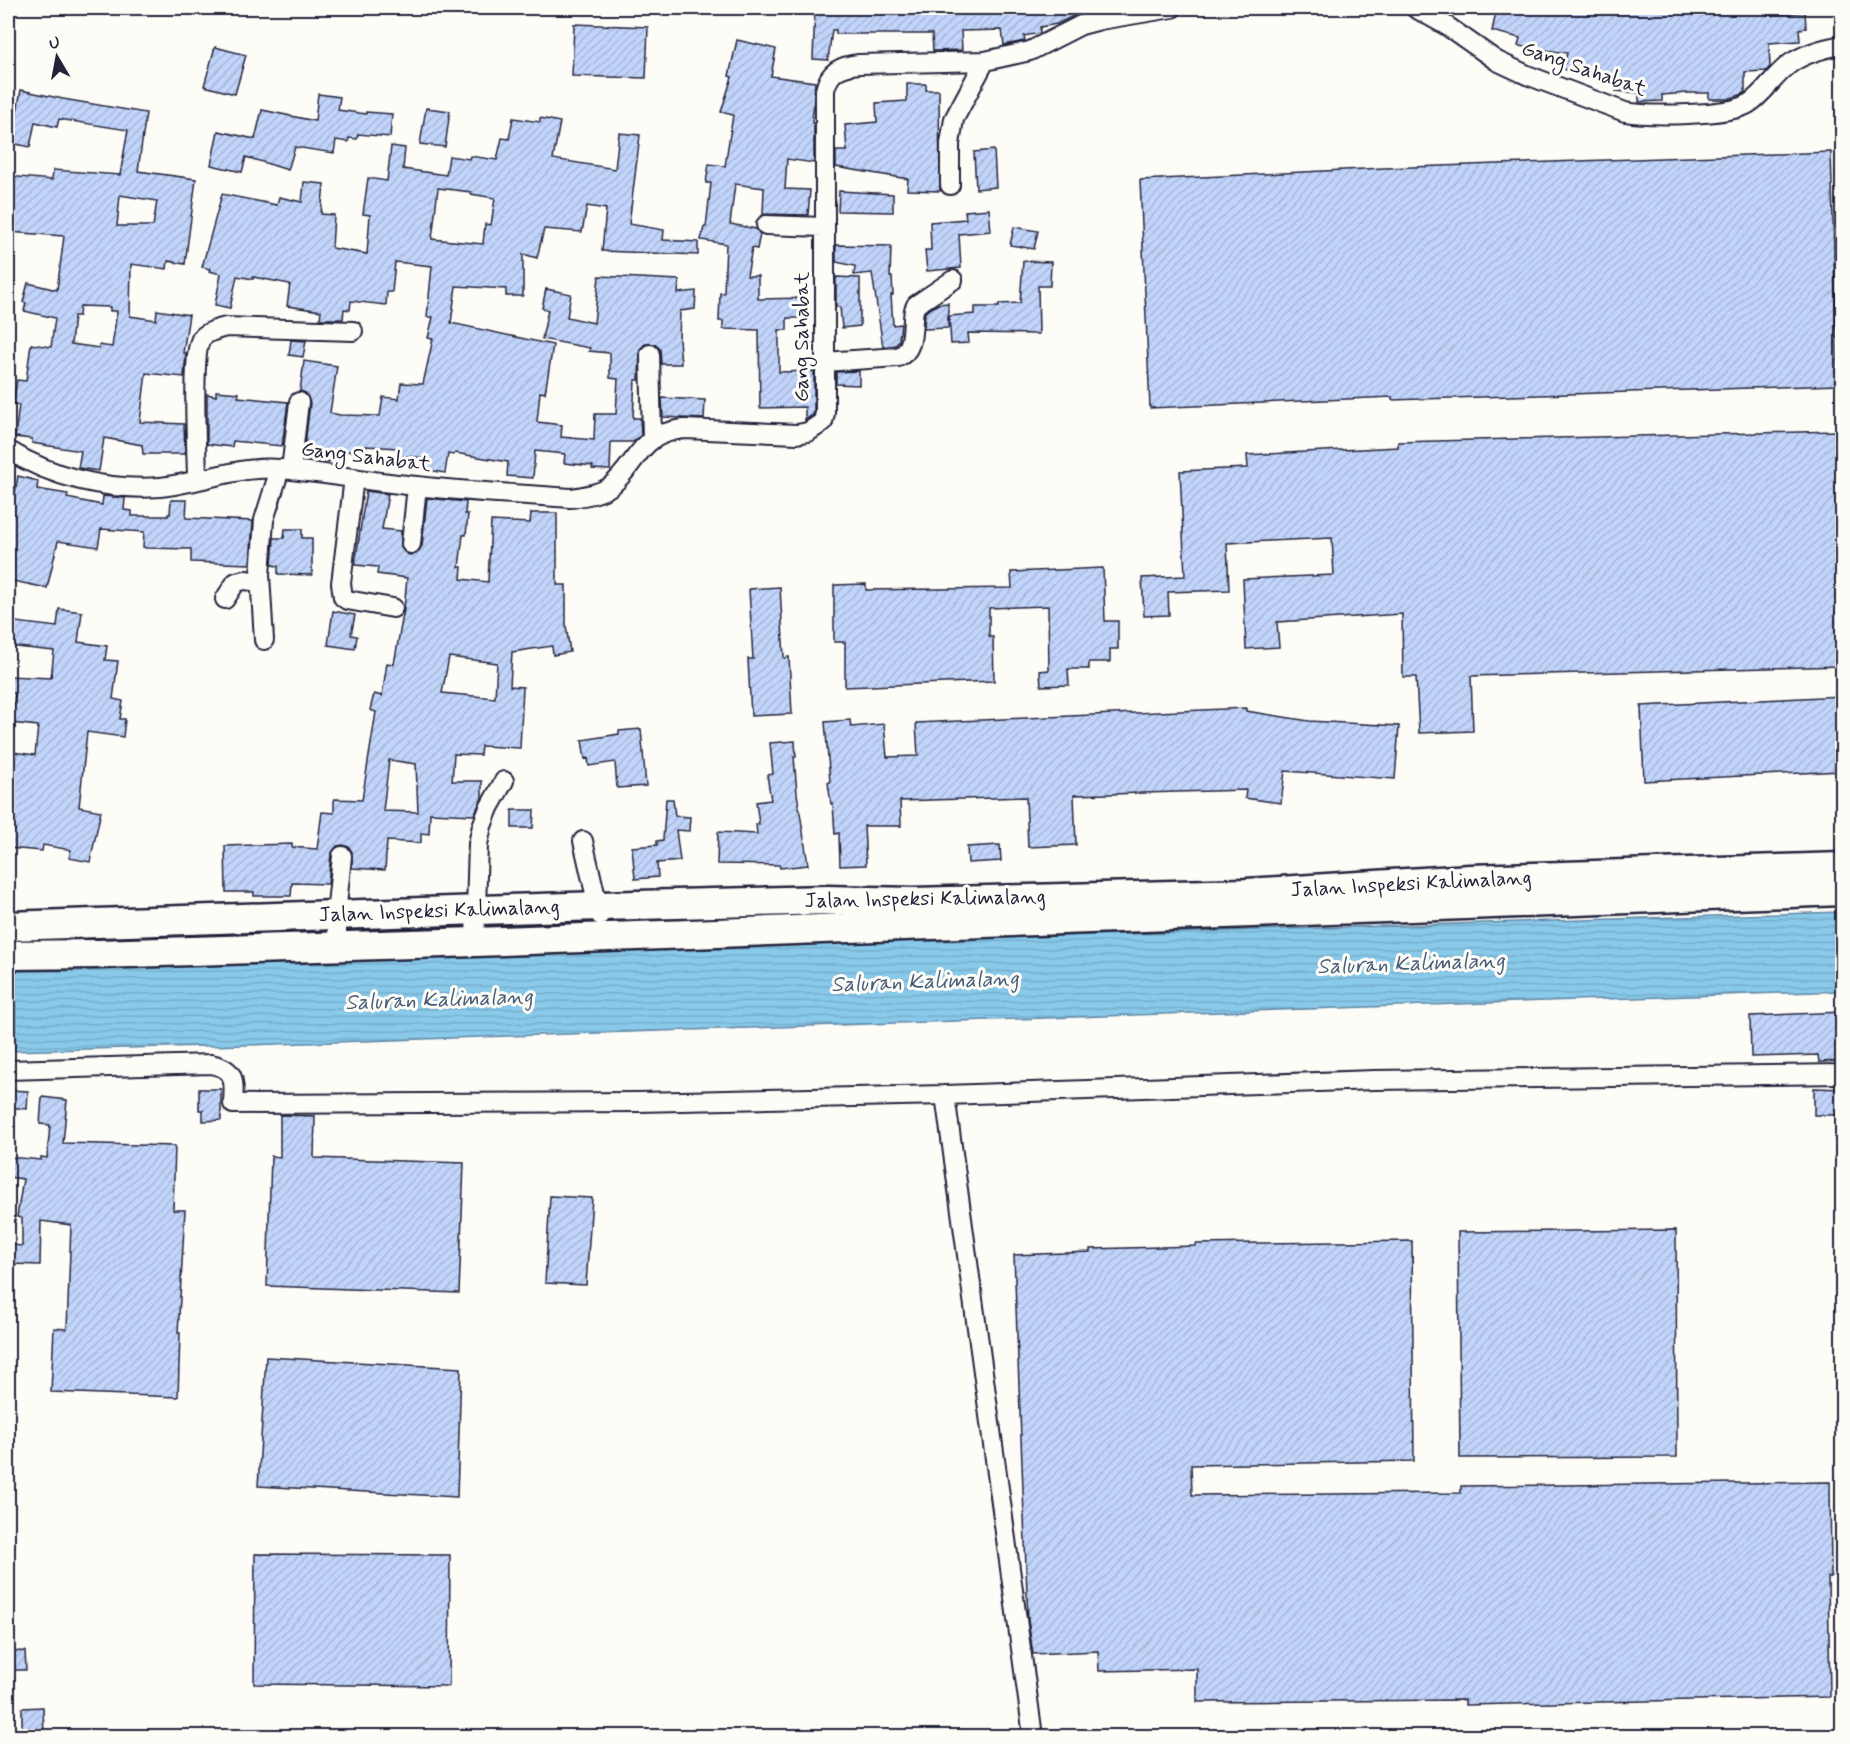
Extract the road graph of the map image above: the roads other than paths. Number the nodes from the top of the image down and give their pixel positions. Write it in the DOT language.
graph roads {
  1 [pos="1172,8"];
  2 [pos="1415,8"];
  3 [pos="1450,8"];
  4 [pos="1447,26"];
  5 [pos="1842,45"];
  6 [pos="985,62"];
  7 [pos="950,185"];
  8 [pos="766,225"];
  9 [pos="823,226"];
  10 [pos="953,280"];
  11 [pos="353,331"];
  12 [pos="650,354"];
  13 [pos="824,362"];
  14 [pos="298,402"];
  15 [pos="652,439"];
  16 [pos="8,450"];
  17 [pos="286,470"];
  18 [pos="354,478"];
  19 [pos="197,480"];
  20 [pos="417,486"];
  21 [pos="411,544"];
  22 [pos="260,582"];
  23 [pos="225,599"];
  24 [pos="393,608"];
  25 [pos="264,640"];
  26 [pos="504,781"];
  27 [pos="583,841"];
  28 [pos="342,856"];
  29 [pos="1842,867"];
  30 [pos="1613,887"];
  31 [pos="1842,891"];
  32 [pos="1470,893"];
  33 [pos="598,906"];
  34 [pos="476,910"];
  35 [pos="336,915"];
  36 [pos="8,926"];
  37 [pos="604,937"];
  38 [pos="475,942"];
  39 [pos="338,946"];
  40 [pos="8,955"];
  41 [pos="8,1070"];
  42 [pos="1842,1074"];
  43 [pos="945,1095"];
  44 [pos="1033,1737"];
  1 -- 6 [label="street, Gang Sahabat"];
  2 -- 4 [label="street, Gang Sahabat"];
  3 -- 4 [label="street"];
  4 -- 5 [label="street, Gang Sahabat"];
  6 -- 7 [label="street"];
  6 -- 9 [label="street, Gang Sahabat"];
  8 -- 9 [label="street"];
  9 -- 13 [label="street, Gang Sahabat"];
  10 -- 13 [label="street"];
  11 -- 19 [label="street"];
  12 -- 15 [label="street"];
  13 -- 15 [label="street, Gang Sahabat"];
  14 -- 17 [label="street"];
  15 -- 20 [label="street, Gang Sahabat"];
  16 -- 19 [label="street, Gang Sahabat"];
  17 -- 18 [label="street, Gang Sahabat"];
  17 -- 19 [label="street, Gang Sahabat"];
  17 -- 22 [label="street"];
  18 -- 20 [label="street, Gang Sahabat"];
  18 -- 24 [label="street"];
  20 -- 21 [label="street"];
  22 -- 23 [label="street"];
  22 -- 25 [label="street"];
  26 -- 34 [label="street"];
  27 -- 33 [label="street"];
  28 -- 35 [label="street"];
  29 -- 30 [label="main road, Jalan Inspeksi Kalimalang"];
  30 -- 31 [label="main road, Jalan Inspeksi Kalimalang"];
  30 -- 32 [label="main road, Jalan Inspeksi Kalimalang"];
  32 -- 33 [label="main road, Jalan Inspeksi Kalimalang"];
  32 -- 37 [label="main road, Jalan Inspeksi Kalimalang"];
  33 -- 34 [label="main road, Jalan Inspeksi Kalimalang"];
  33 -- 37 [label="street"];
  34 -- 35 [label="main road, Jalan Inspeksi Kalimalang"];
  34 -- 38 [label="street"];
  35 -- 36 [label="main road, Jalan Inspeksi Kalimalang"];
  35 -- 39 [label="street"];
  37 -- 38 [label="main road, Jalan Inspeksi Kalimalang"];
  38 -- 39 [label="main road, Jalan Inspeksi Kalimalang"];
  39 -- 40 [label="main road, Jalan Inspeksi Kalimalang"];
  41 -- 43 [label="street"];
  42 -- 43 [label="street"];
  43 -- 44 [label="street"];
}
